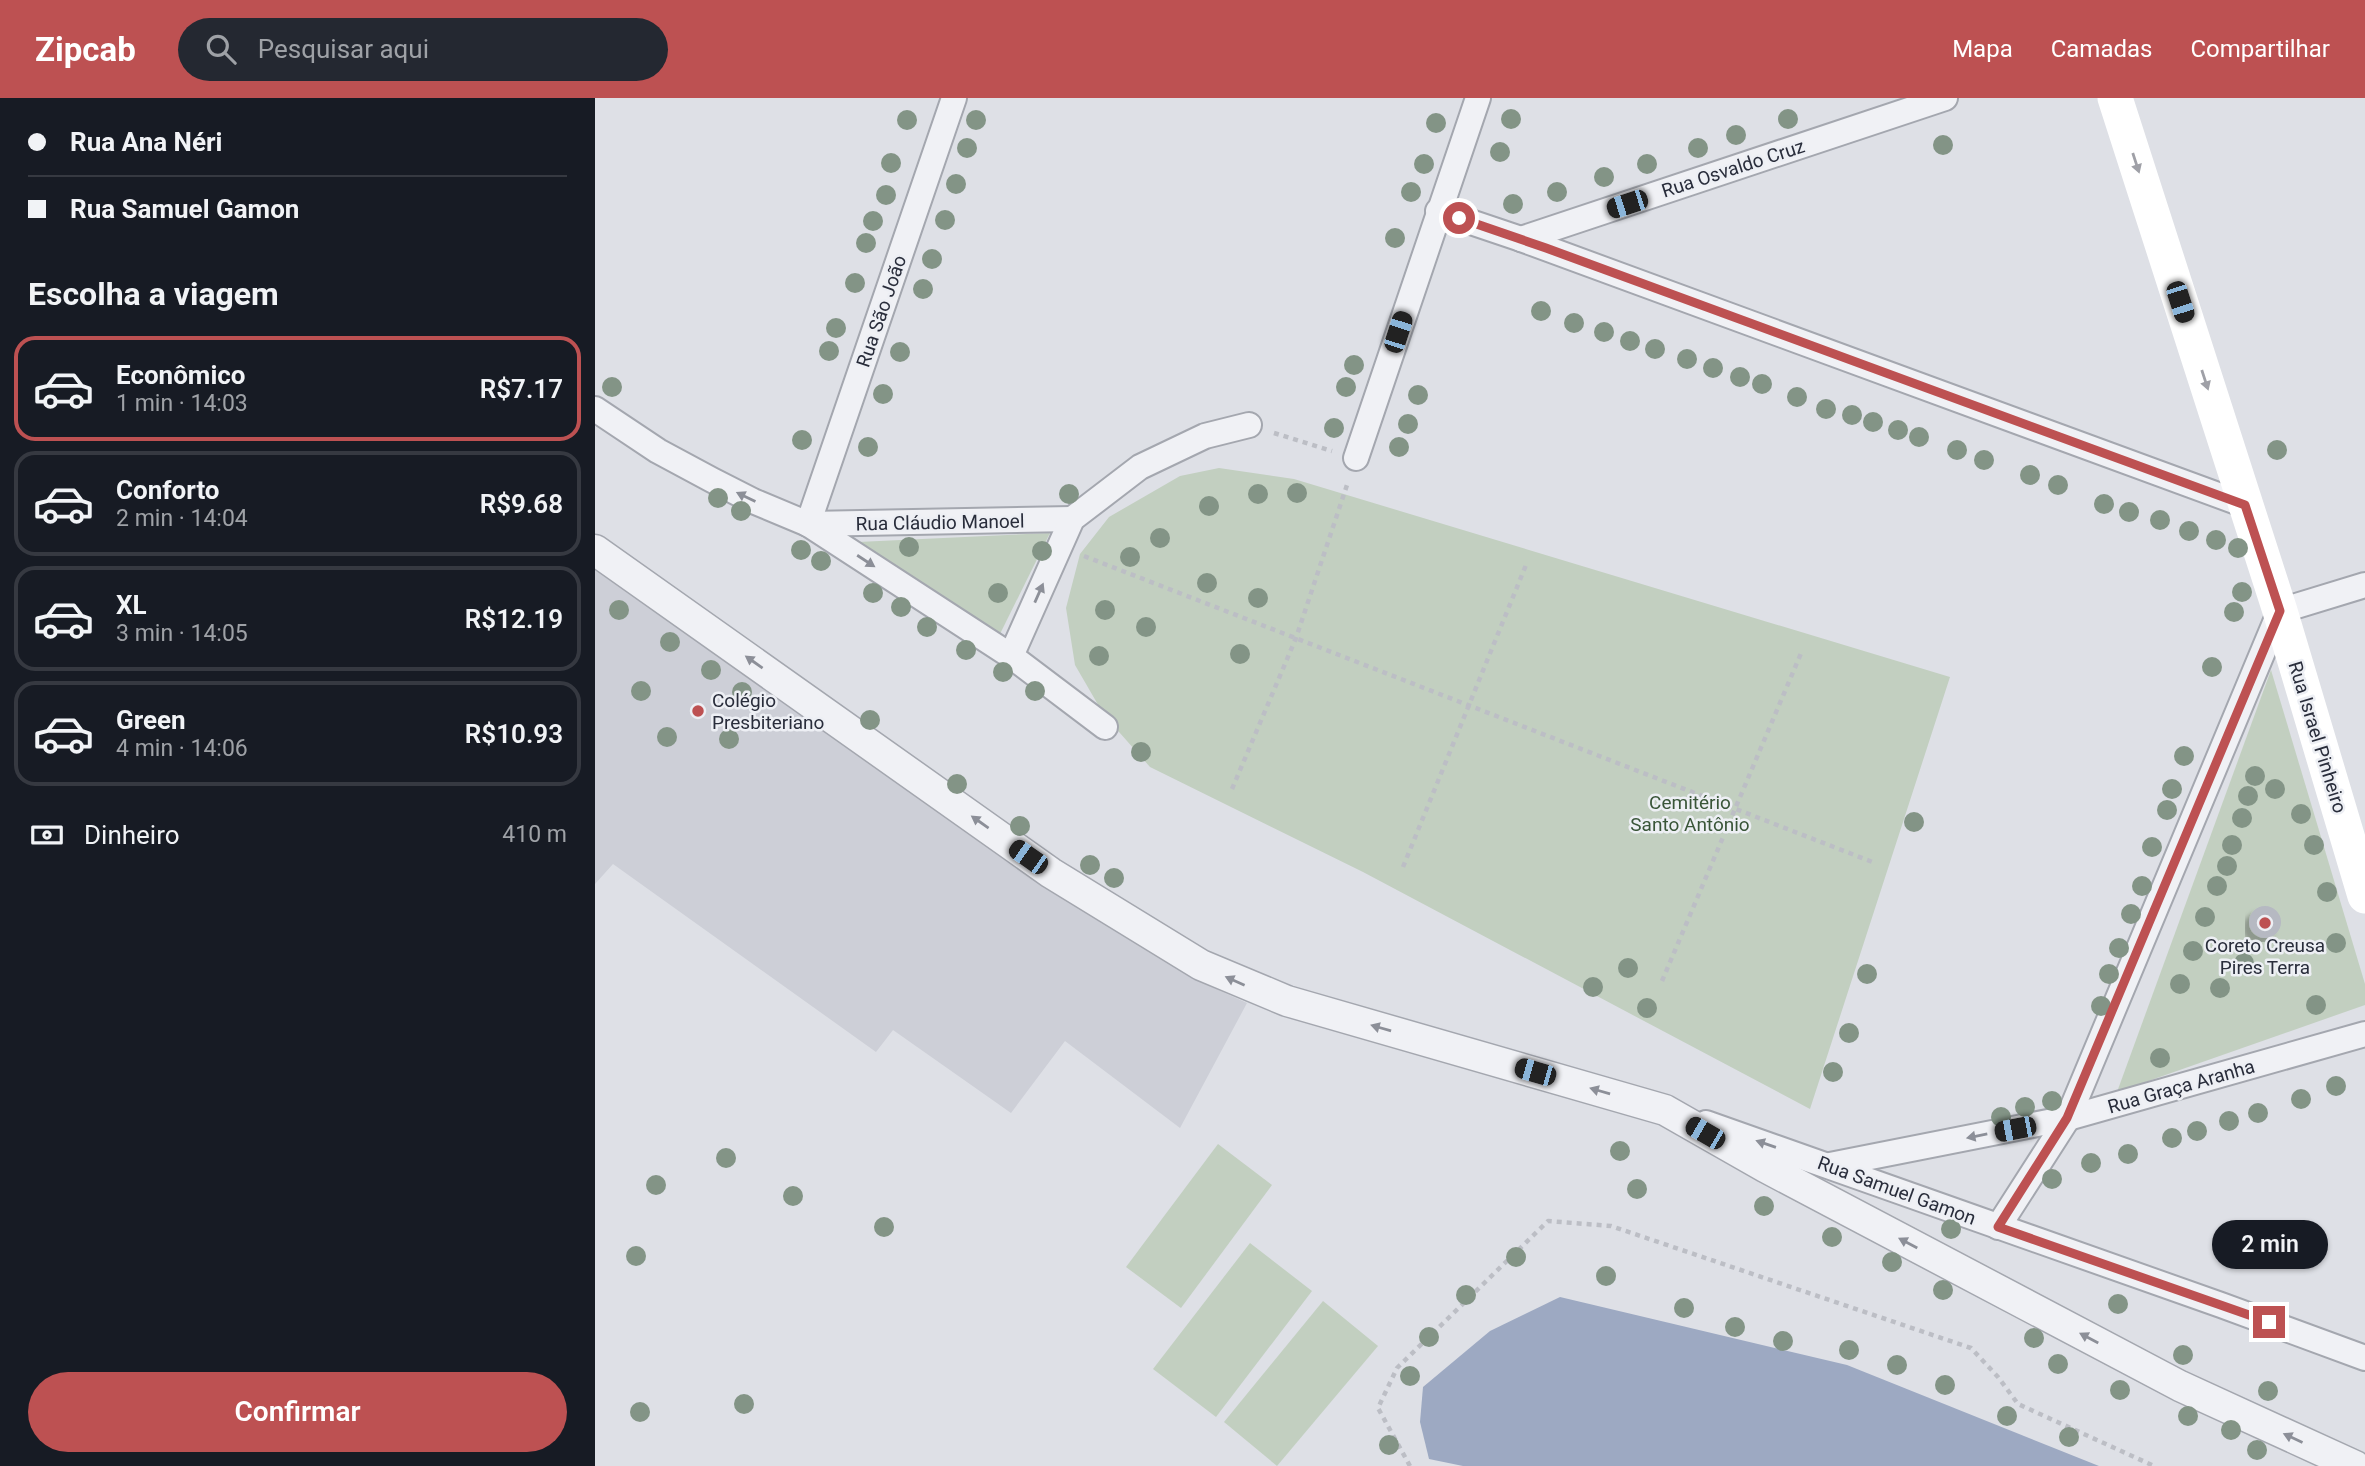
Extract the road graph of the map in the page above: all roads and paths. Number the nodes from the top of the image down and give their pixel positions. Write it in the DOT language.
graph roads {
  1 [pos="954,98"];
  2 [pos="1478,98"];
  3 [pos="1945,98"];
  4 [pos="2115,98"];
  5 [pos="1438,211"];
  6 [pos="1521,239"];
  7 [pos="595,409"];
  8 [pos="1249,425"];
  9 [pos="1356,458"];
  10 [pos="2245,505"];
  11 [pos="1072,519"];
  12 [pos="809,524"];
  13 [pos="1060,546"];
  14 [pos="595,550"];
  15 [pos="1525,565"];
  16 [pos="2365,585"];
  17 [pos="2280,611"];
  18 [pos="1296,638"];
  19 [pos="1802,651"];
  20 [pos="1011,656"];
  21 [pos="1468,705"];
  22 [pos="1105,727"];
  23 [pos="1233,789"];
  24 [pos="1734,808"];
  25 [pos="1875,863"];
  26 [pos="1403,867"];
  27 [pos="2365,896"];
  28 [pos="1662,981"];
  29 [pos="2365,1034"];
  30 [pos="1665,1110"];
  31 [pos="2067,1118"];
  32 [pos="1830,1166"];
  33 [pos="1998,1227"];
  34 [pos="2365,1358"];
  35 [pos="1410,1466"];
  36 [pos="2154,1466"];
  37 [pos="2355,1466"];
  1 -- 12 [label="street, Rua São João"];
  2 -- 5 [label="street"];
  3 -- 6 [label="street, Rua Osvaldo Cruz"];
  4 -- 10 [label="main road, Rua Israel Pinheiro, one-way"];
  5 -- 6 [label="street"];
  5 -- 9 [label="street"];
  6 -- 10 [label="street"];
  12 -- 7 [label="street, Rua Cláudio Manoel, one-way"];
  8 -- 9 [label="path"];
  8 -- 11 [label="street"];
  9 -- 18 [label="path"];
  10 -- 17 [label="main road, Rua Israel Pinheiro"];
  11 -- 12 [label="street, Rua Cláudio Manoel"];
  11 -- 13 [label="street"];
  12 -- 20 [label="street, Rua Cláudio Manoel, one-way"];
  13 -- 18 [label="path"];
  20 -- 13 [label="street, one-way"];
  30 -- 14 [label="street, one-way"];
  15 -- 21 [label="path"];
  16 -- 17 [label="street"];
  17 -- 27 [label="main road, Rua Israel Pinheiro"];
  17 -- 31 [label="street"];
  18 -- 21 [label="path"];
  18 -- 23 [label="path"];
  19 -- 24 [label="path"];
  20 -- 22 [label="street, Rua Cláudio Manoel"];
  21 -- 24 [label="path"];
  21 -- 26 [label="path"];
  24 -- 25 [label="path"];
  24 -- 28 [label="path"];
  29 -- 31 [label="street, Rua Graça Aranha"];
  32 -- 30 [label="street, Rua Samuel Gamon, one-way"];
  37 -- 30 [label="street, one-way"];
  31 -- 32 [label="street, Rua Graça Aranha, one-way"];
  31 -- 33 [label="street"];
  32 -- 33 [label="street, Rua Samuel Gamon"];
  33 -- 34 [label="street, Rua Samuel Gamon"];
  35 -- 36 [label="path"];
}
